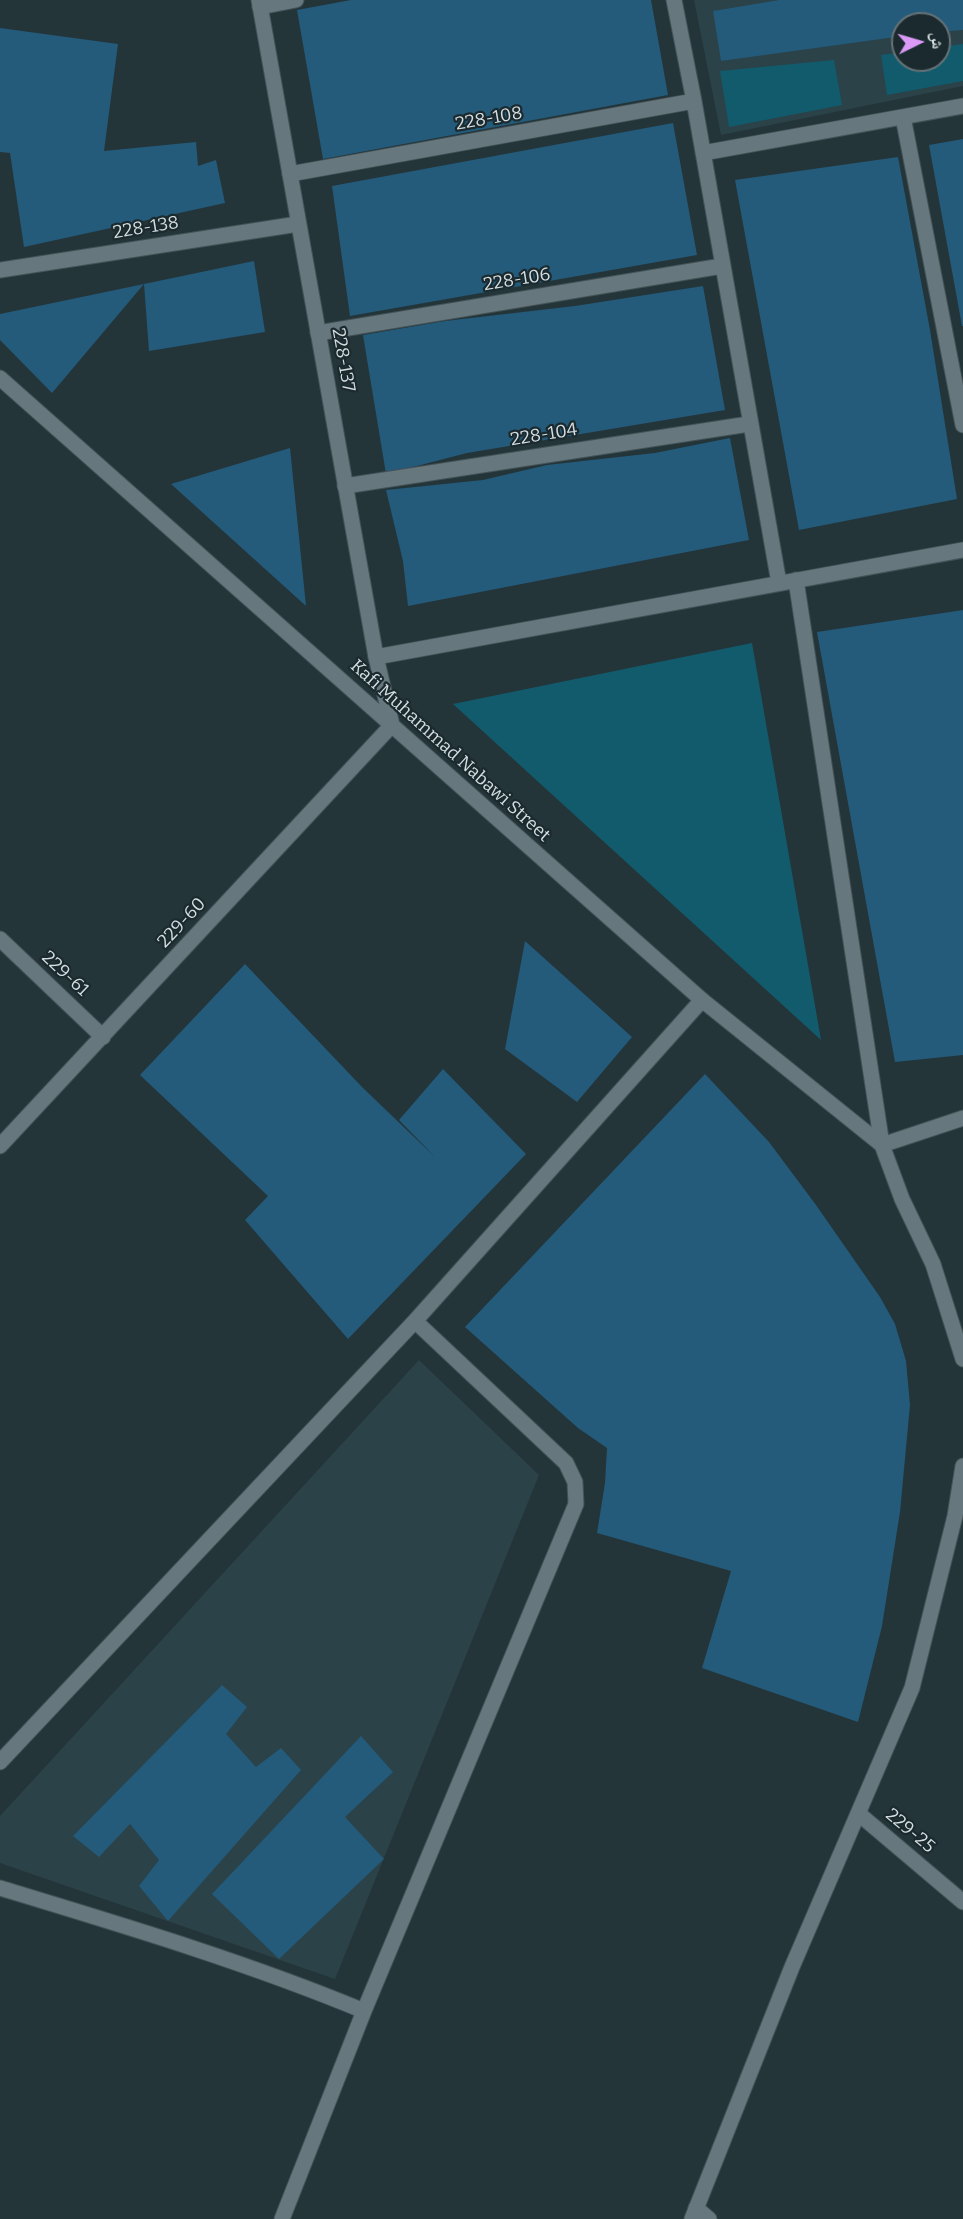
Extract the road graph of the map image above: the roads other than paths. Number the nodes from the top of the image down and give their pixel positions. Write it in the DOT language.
graph roads {
  1 [pos="296,0"];
  2 [pos="674,0"];
  3 [pos="259,4"];
  4 [pos="694,101"];
  5 [pos="963,106"];
  6 [pos="903,117"];
  7 [pos="703,153"];
  8 [pos="290,174"];
  9 [pos="298,224"];
  10 [pos="722,266"];
  11 [pos="0,270"];
  12 [pos="318,333"];
  13 [pos="0,378"];
  14 [pos="749,424"];
  15 [pos="963,425"];
  16 [pos="345,486"];
  17 [pos="963,550"];
  18 [pos="796,580"];
  19 [pos="779,583"];
  20 [pos="376,657"];
  21 [pos="392,725"];
  22 [pos="0,939"];
  23 [pos="702,1000"];
  24 [pos="104,1037"];
  25 [pos="963,1118"];
  26 [pos="882,1145"];
  27 [pos="0,1146"];
  28 [pos="415,1322"];
  29 [pos="963,1359"];
  30 [pos="963,1466"];
  31 [pos="0,1762"];
  32 [pos="859,1814"];
  33 [pos="0,1888"];
  34 [pos="963,1902"];
  35 [pos="364,2011"];
  36 [pos="694,2214"];
  37 [pos="282,2219"];
  38 [pos="709,2219"];
  1 -- 3 [label="street"];
  2 -- 4 [label="street"];
  3 -- 8 [label="street, 228-137"];
  4 -- 7 [label="street"];
  4 -- 8 [label="street, 228-108"];
  5 -- 6 [label="street"];
  6 -- 7 [label="street"];
  6 -- 15 [label="street"];
  7 -- 10 [label="street"];
  8 -- 9 [label="street, 228-137"];
  9 -- 11 [label="street, 228-138"];
  9 -- 12 [label="street, 228-137"];
  10 -- 12 [label="street, 228-106"];
  10 -- 14 [label="street"];
  12 -- 16 [label="street, 228-137"];
  13 -- 21 [label="street, Kafi Muhammad Nabawi Street"];
  14 -- 16 [label="street, 228-104"];
  14 -- 19 [label="street"];
  16 -- 20 [label="street, 228-137"];
  17 -- 18 [label="street"];
  18 -- 19 [label="street"];
  18 -- 26 [label="street"];
  19 -- 20 [label="street"];
  20 -- 21 [label="street, 228-137"];
  21 -- 23 [label="street, Kafi Muhammad Nabawi Street"];
  21 -- 24 [label="street, 229-60"];
  22 -- 24 [label="street, 229-61"];
  23 -- 26 [label="street, Kafi Muhammad Nabawi Street"];
  23 -- 28 [label="street"];
  24 -- 27 [label="street, 229-60"];
  25 -- 26 [label="street"];
  26 -- 29 [label="street"];
  28 -- 31 [label="street"];
  28 -- 35 [label="street"];
  30 -- 32 [label="street"];
  32 -- 34 [label="street, 229-25"];
  32 -- 36 [label="street"];
  33 -- 35 [label="street"];
  35 -- 37 [label="street"];
  36 -- 38 [label="street"];
}
